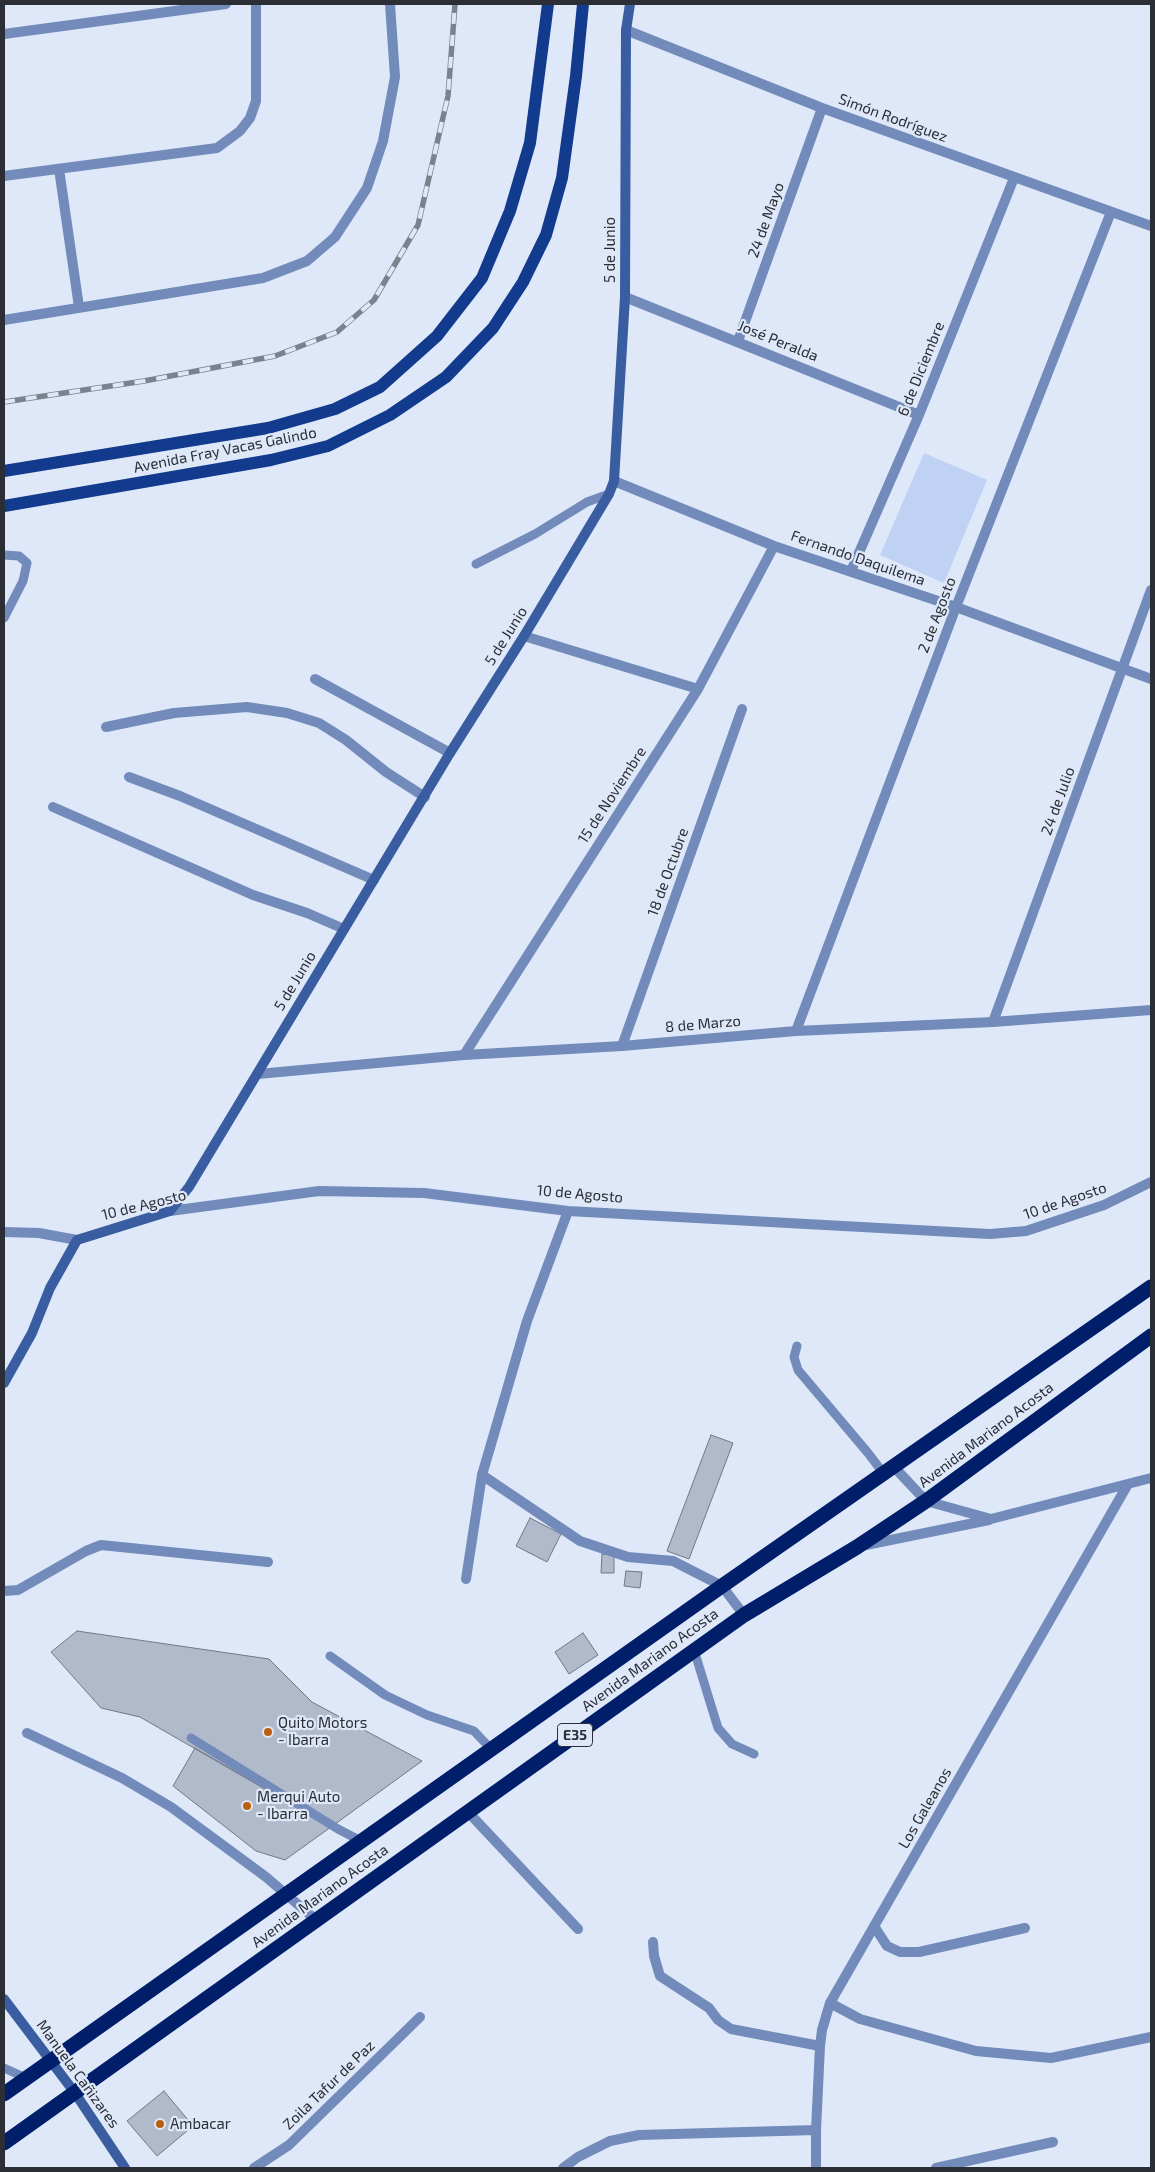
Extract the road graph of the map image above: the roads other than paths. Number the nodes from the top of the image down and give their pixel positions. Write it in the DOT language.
graph roads {
  1 [pos="226,4"];
  2 [pos="256,4"];
  3 [pos="390,4"];
  4 [pos="548,4"];
  5 [pos="584,4"];
  6 [pos="630,4"];
  7 [pos="626,30"];
  8 [pos="4,34"];
  9 [pos="822,108"];
  10 [pos="59,169"];
  11 [pos="4,176"];
  12 [pos="1014,178"];
  13 [pos="1111,212"];
  14 [pos="1151,226"];
  15 [pos="625,297"];
  16 [pos="79,307"];
  17 [pos="4,320"];
  18 [pos="738,341"];
  19 [pos="919,415"];
  20 [pos="4,471"];
  21 [pos="614,481"];
  22 [pos="609,494"];
  23 [pos="4,506"];
  24 [pos="774,546"];
  25 [pos="4,554"];
  26 [pos="476,564"];
  27 [pos="851,571"];
  28 [pos="1151,590"];
  29 [pos="956,607"];
  30 [pos="4,618"];
  31 [pos="524,636"];
  32 [pos="1122,668"];
  33 [pos="315,679"];
  34 [pos="1151,679"];
  35 [pos="698,689"];
  36 [pos="742,709"];
  37 [pos="106,727"];
  38 [pos="450,752"];
  39 [pos="129,777"];
  40 [pos="425,796"];
  41 [pos="53,807"];
  42 [pos="374,880"];
  43 [pos="344,929"];
  44 [pos="1151,1010"];
  45 [pos="994,1022"];
  46 [pos="796,1031"];
  47 [pos="622,1046"];
  48 [pos="464,1055"];
  49 [pos="258,1074"];
  50 [pos="1151,1182"];
  51 [pos="170,1211"];
  52 [pos="568,1211"];
  53 [pos="4,1232"];
  54 [pos="23,1232"];
  55 [pos="4,1238"];
  56 [pos="77,1240"];
  57 [pos="1151,1287"];
  58 [pos="1151,1336"];
  59 [pos="797,1346"];
  60 [pos="4,1383"];
  61 [pos="889,1470"];
  62 [pos="482,1475"];
  63 [pos="1151,1478"];
  64 [pos="1128,1484"];
  65 [pos="926,1502"];
  66 [pos="991,1519"];
  67 [pos="857,1547"];
  68 [pos="268,1562"];
  69 [pos="466,1579"];
  70 [pos="722,1586"];
  71 [pos="4,1591"];
  72 [pos="744,1615"];
  73 [pos="694,1650"];
  74 [pos="330,1656"];
  75 [pos="27,1733"];
  76 [pos="191,1738"];
  77 [pos="492,1749"];
  78 [pos="754,1754"];
  79 [pos="468,1812"];
  80 [pos="361,1841"];
  81 [pos="287,1893"];
  82 [pos="316,1920"];
  83 [pos="874,1926"];
  84 [pos="578,1928"];
  85 [pos="1025,1928"];
  86 [pos="653,1942"];
  87 [pos="4,1999"];
  88 [pos="830,2003"];
  89 [pos="420,2017"];
  90 [pos="1151,2037"];
  91 [pos="820,2046"];
  92 [pos="51,2060"];
  93 [pos="4,2068"];
  94 [pos="26,2078"];
  95 [pos="74,2093"];
  96 [pos="4,2094"];
  97 [pos="816,2130"];
  98 [pos="1053,2142"];
  99 [pos="4,2143"];
  100 [pos="125,2168"];
  101 [pos="254,2168"];
  102 [pos="563,2168"];
  103 [pos="816,2168"];
  104 [pos="936,2168"];
  1 -- 8 [label="street"];
  2 -- 10 [label="street"];
  3 -- 16 [label="street"];
  4 -- 20 [label="main road, Avenida Fray Vacas Galindo"];
  5 -- 23 [label="main road, Avenida Fray Vacas Galindo"];
  6 -- 7 [label="street, 5 de Junio"];
  7 -- 9 [label="street, Simón Rodríguez"];
  7 -- 15 [label="street, 5 de Junio"];
  9 -- 12 [label="street, Simón Rodríguez"];
  9 -- 18 [label="street, 24 de Mayo"];
  10 -- 11 [label="street"];
  10 -- 16 [label="street"];
  12 -- 13 [label="street, Simón Rodríguez"];
  12 -- 19 [label="street, 6 de Diciembre"];
  13 -- 14 [label="street, Simón Rodríguez"];
  13 -- 29 [label="street, 2 de Agosto"];
  15 -- 18 [label="street, José Peralda"];
  15 -- 21 [label="street, 5 de Junio"];
  16 -- 17 [label="street"];
  18 -- 19 [label="street, José Peralda"];
  19 -- 27 [label="street, 6 de Diciembre"];
  21 -- 22 [label="street, 5 de Junio"];
  21 -- 24 [label="street, Fernando Daquilema"];
  22 -- 26 [label="lane"];
  22 -- 31 [label="street, 5 de Junio"];
  24 -- 27 [label="street, Fernando Daquilema"];
  24 -- 35 [label="street, 15 de Noviembre"];
  25 -- 30 [label="lane"];
  27 -- 29 [label="street, Fernando Daquilema"];
  28 -- 32 [label="street, 24 de Julio"];
  29 -- 32 [label="street, Fernando Daquilema"];
  29 -- 46 [label="street, 2 de Agosto"];
  31 -- 35 [label="street"];
  31 -- 38 [label="street, 5 de Junio"];
  32 -- 34 [label="street, Fernando Daquilema"];
  32 -- 45 [label="street, 24 de Julio"];
  33 -- 38 [label="street"];
  35 -- 48 [label="street, 15 de Noviembre"];
  36 -- 47 [label="street, 18 de Octubre"];
  37 -- 40 [label="street"];
  38 -- 40 [label="street, 5 de Junio"];
  39 -- 42 [label="street"];
  40 -- 42 [label="street, 5 de Junio"];
  41 -- 43 [label="street"];
  42 -- 43 [label="street, 5 de Junio"];
  43 -- 49 [label="street, 5 de Junio"];
  44 -- 45 [label="street, 8 de Marzo"];
  45 -- 46 [label="street, 8 de Marzo"];
  46 -- 47 [label="street, 8 de Marzo"];
  47 -- 48 [label="street, 8 de Marzo"];
  48 -- 49 [label="street, 8 de Marzo"];
  49 -- 51 [label="street, 5 de Junio"];
  50 -- 52 [label="street, 10 de Agosto"];
  51 -- 52 [label="street, 10 de Agosto"];
  51 -- 56 [label="street, 10 de Agosto"];
  52 -- 62 [label="street"];
  53 -- 54 [label="street, 10 de Agosto"];
  54 -- 55 [label="street"];
  54 -- 56 [label="street, 10 de Agosto"];
  56 -- 60 [label="street"];
  57 -- 61 [label="highway, Avenida Mariano Acosta / E35"];
  58 -- 65 [label="highway, Avenida Mariano Acosta / E35"];
  59 -- 61 [label="lane"];
  61 -- 65 [label="street"];
  61 -- 70 [label="highway, Avenida Mariano Acosta / E35"];
  62 -- 69 [label="street"];
  62 -- 70 [label="street"];
  63 -- 64 [label="street"];
  64 -- 66 [label="street"];
  64 -- 83 [label="street, Los Galeanos"];
  65 -- 66 [label="street"];
  65 -- 67 [label="highway, Avenida Mariano Acosta / E35"];
  66 -- 67 [label="street"];
  67 -- 72 [label="highway, Avenida Mariano Acosta / E35"];
  68 -- 71 [label="street"];
  70 -- 72 [label="street"];
  70 -- 77 [label="highway, Avenida Mariano Acosta / E35"];
  72 -- 73 [label="highway, Avenida Mariano Acosta / E35"];
  73 -- 78 [label="lane"];
  73 -- 79 [label="highway, Avenida Mariano Acosta / E35"];
  74 -- 77 [label="lane"];
  75 -- 81 [label="street"];
  76 -- 80 [label="lane"];
  77 -- 80 [label="highway, Avenida Mariano Acosta / E35"];
  79 -- 82 [label="highway, Avenida Mariano Acosta / E35"];
  79 -- 84 [label="street"];
  80 -- 81 [label="highway, Avenida Mariano Acosta / E35"];
  81 -- 82 [label="street"];
  81 -- 92 [label="highway, Avenida Mariano Acosta / E35"];
  82 -- 95 [label="highway, Avenida Mariano Acosta / E35"];
  83 -- 85 [label="street"];
  83 -- 88 [label="street, Los Galeanos"];
  86 -- 91 [label="street"];
  87 -- 92 [label="street, Manuela Cañizares"];
  88 -- 90 [label="street"];
  88 -- 91 [label="street, Los Galeanos"];
  89 -- 101 [label="street, Zoila Tafur de Paz"];
  91 -- 97 [label="street, Los Galeanos"];
  92 -- 94 [label="highway, Avenida Mariano Acosta / E35"];
  92 -- 95 [label="street, Manuela Cañizares"];
  93 -- 94 [label="lane"];
  94 -- 96 [label="highway, Avenida Mariano Acosta / E35"];
  95 -- 99 [label="highway, Avenida Mariano Acosta / E35"];
  95 -- 100 [label="street, Manuela Cañizares"];
  97 -- 102 [label="street"];
  97 -- 103 [label="street, Los Galeanos"];
  98 -- 104 [label="street"];
}
